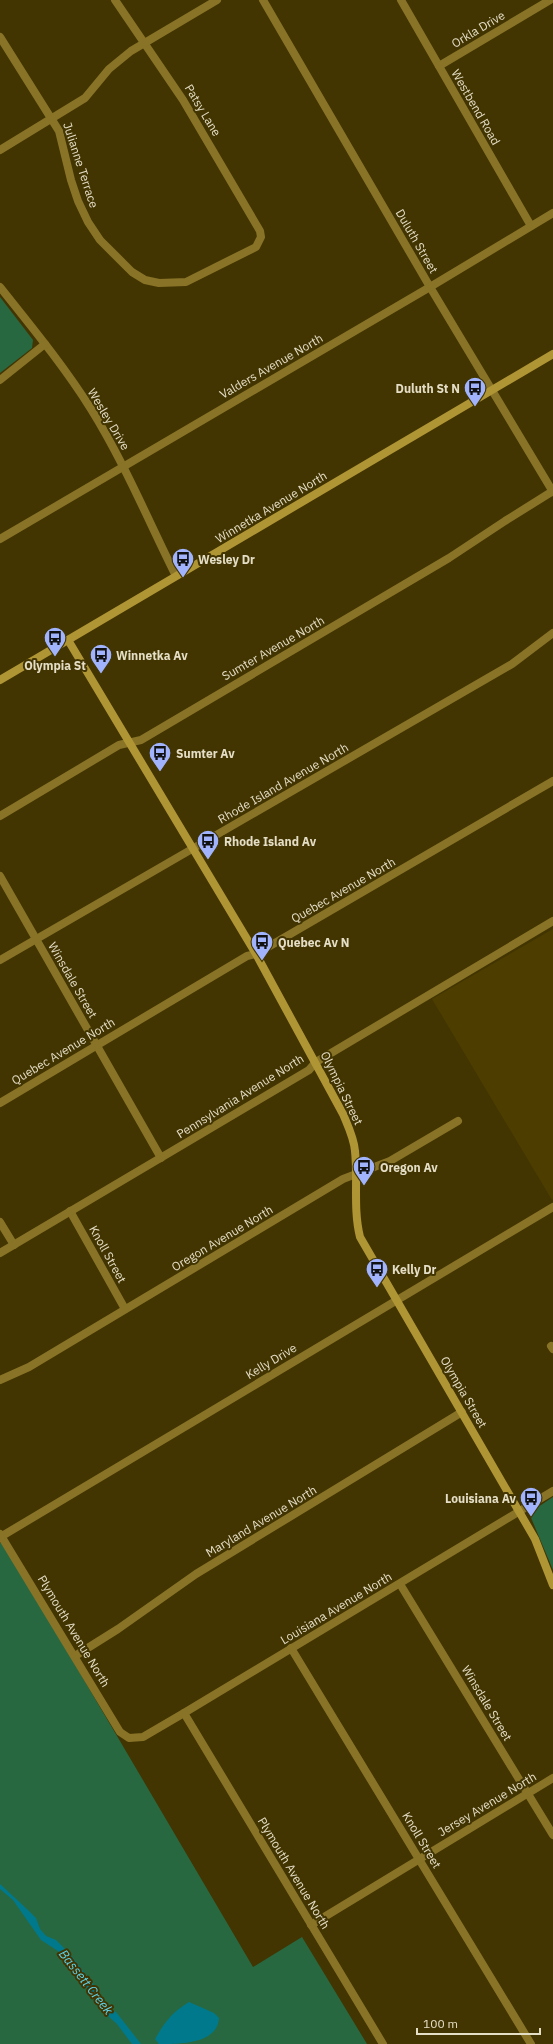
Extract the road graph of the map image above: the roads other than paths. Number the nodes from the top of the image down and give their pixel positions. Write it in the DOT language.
graph roads {
  1 [pos="114,0"];
  2 [pos="218,0"];
  3 [pos="263,0"];
  4 [pos="400,0"];
  5 [pos="550,0"];
  6 [pos="0,38"];
  7 [pos="145,43"];
  8 [pos="439,66"];
  9 [pos="52,118"];
  10 [pos="0,150"];
  11 [pos="553,213"];
  12 [pos="531,226"];
  13 [pos="261,237"];
  14 [pos="0,286"];
  15 [pos="430,287"];
  16 [pos="45,344"];
  17 [pos="553,354"];
  18 [pos="0,380"];
  19 [pos="492,390"];
  20 [pos="123,467"];
  21 [pos="553,492"];
  22 [pos="0,539"];
  23 [pos="176,576"];
  24 [pos="553,633"];
  25 [pos="68,640"];
  26 [pos="0,680"];
  27 [pos="130,743"];
  28 [pos="553,780"];
  29 [pos="0,816"];
  30 [pos="193,849"];
  31 [pos="0,876"];
  32 [pos="553,921"];
  33 [pos="35,938"];
  34 [pos="256,954"];
  35 [pos="0,960"];
  36 [pos="97,1045"];
  37 [pos="316,1062"];
  38 [pos="0,1103"];
  39 [pos="458,1121"];
  40 [pos="161,1158"];
  41 [pos="355,1174"];
  42 [pos="553,1207"];
  43 [pos="70,1211"];
  44 [pos="0,1222"];
  45 [pos="14,1245"];
  46 [pos="0,1253"];
  47 [pos="396,1300"];
  48 [pos="125,1309"];
  49 [pos="0,1380"];
  50 [pos="462,1412"];
  51 [pos="553,1491"];
  52 [pos="518,1512"];
  53 [pos="1,1535"];
  54 [pos="400,1584"];
  55 [pos="553,1585"];
  56 [pos="291,1648"];
  57 [pos="75,1656"];
  58 [pos="184,1714"];
  59 [pos="129,1738"];
  60 [pos="553,1778"];
  61 [pos="528,1793"];
  62 [pos="553,1835"];
  63 [pos="419,1859"];
  64 [pos="311,1925"];
  65 [pos="383,2044"];
  66 [pos="532,2044"];
  1 -- 7 [label="street, Patsy Lane"];
  2 -- 7 [label="street"];
  3 -- 15 [label="street, Duluth Street"];
  4 -- 8 [label="street, Westbend Road"];
  5 -- 8 [label="street, Orkla Drive"];
  6 -- 9 [label="street, Julianne Terrace"];
  7 -- 9 [label="street"];
  7 -- 13 [label="street, Patsy Lane"];
  8 -- 12 [label="street, Westbend Road"];
  9 -- 10 [label="street"];
  9 -- 13 [label="street, Julianne Terrace"];
  11 -- 12 [label="street, Valders Avenue North"];
  12 -- 15 [label="street, Valders Avenue North"];
  14 -- 16 [label="street, Wesley Drive"];
  15 -- 19 [label="street, Duluth Street"];
  15 -- 20 [label="street, Valders Avenue North"];
  16 -- 18 [label="street"];
  16 -- 20 [label="street, Wesley Drive"];
  17 -- 19 [label="street, Winnetka Avenue North"];
  19 -- 21 [label="street, Duluth Street"];
  19 -- 23 [label="street, Winnetka Avenue North"];
  20 -- 22 [label="street, Valders Avenue North"];
  20 -- 23 [label="street, Wesley Drive"];
  21 -- 27 [label="street, Sumter Avenue North"];
  23 -- 25 [label="street, Winnetka Avenue North"];
  24 -- 30 [label="street, Rhode Island Avenue North"];
  25 -- 26 [label="street, Winnetka Avenue North"];
  25 -- 27 [label="street, Olympia Street"];
  27 -- 29 [label="street, Sumter Avenue North"];
  27 -- 30 [label="street, Olympia Street"];
  28 -- 34 [label="street, Quebec Avenue North"];
  30 -- 33 [label="street, Rhode Island Avenue North"];
  30 -- 34 [label="street, Olympia Street"];
  31 -- 33 [label="street, Winsdale Street"];
  32 -- 37 [label="street, Pennsylvania Avenue North"];
  33 -- 35 [label="street, Rhode Island Avenue North"];
  33 -- 36 [label="street, Winsdale Street"];
  34 -- 36 [label="street, Quebec Avenue North"];
  34 -- 37 [label="street, Olympia Street"];
  36 -- 38 [label="street, Quebec Avenue North"];
  36 -- 40 [label="street, Winsdale Street"];
  37 -- 40 [label="street, Pennsylvania Avenue North"];
  37 -- 41 [label="street, Olympia Street"];
  39 -- 41 [label="street, Oregon Avenue North"];
  40 -- 43 [label="street, Pennsylvania Avenue North"];
  41 -- 47 [label="street, Olympia Street"];
  41 -- 48 [label="street, Oregon Avenue North"];
  42 -- 47 [label="street, Kelly Drive"];
  43 -- 45 [label="street, Pennsylvania Avenue North"];
  43 -- 48 [label="street, Knoll Street"];
  44 -- 45 [label="street"];
  45 -- 46 [label="street, Pennsylvania Avenue North"];
  47 -- 50 [label="street, Olympia Street"];
  47 -- 53 [label="street, Kelly Drive"];
  48 -- 49 [label="street, Oregon Avenue North"];
  50 -- 52 [label="street, Olympia Street"];
  50 -- 57 [label="street, Maryland Avenue North"];
  51 -- 52 [label="street, Louisiana Avenue North"];
  52 -- 54 [label="street, Louisiana Avenue North"];
  52 -- 55 [label="street, Olympia Street"];
  53 -- 57 [label="street, Plymouth Avenue North"];
  54 -- 56 [label="street, Louisiana Avenue North"];
  54 -- 61 [label="street, Winsdale Street"];
  56 -- 58 [label="street, Louisiana Avenue North"];
  56 -- 63 [label="street, Knoll Street"];
  57 -- 59 [label="street, Plymouth Avenue North"];
  58 -- 59 [label="street, Louisiana Avenue North"];
  58 -- 64 [label="street, Plymouth Avenue North"];
  60 -- 61 [label="street, Jersey Avenue North"];
  61 -- 62 [label="street, Winsdale Street"];
  61 -- 63 [label="street, Jersey Avenue North"];
  63 -- 64 [label="street, Jersey Avenue North"];
  63 -- 66 [label="street, Knoll Street"];
  64 -- 65 [label="street, Plymouth Avenue North"];
}
